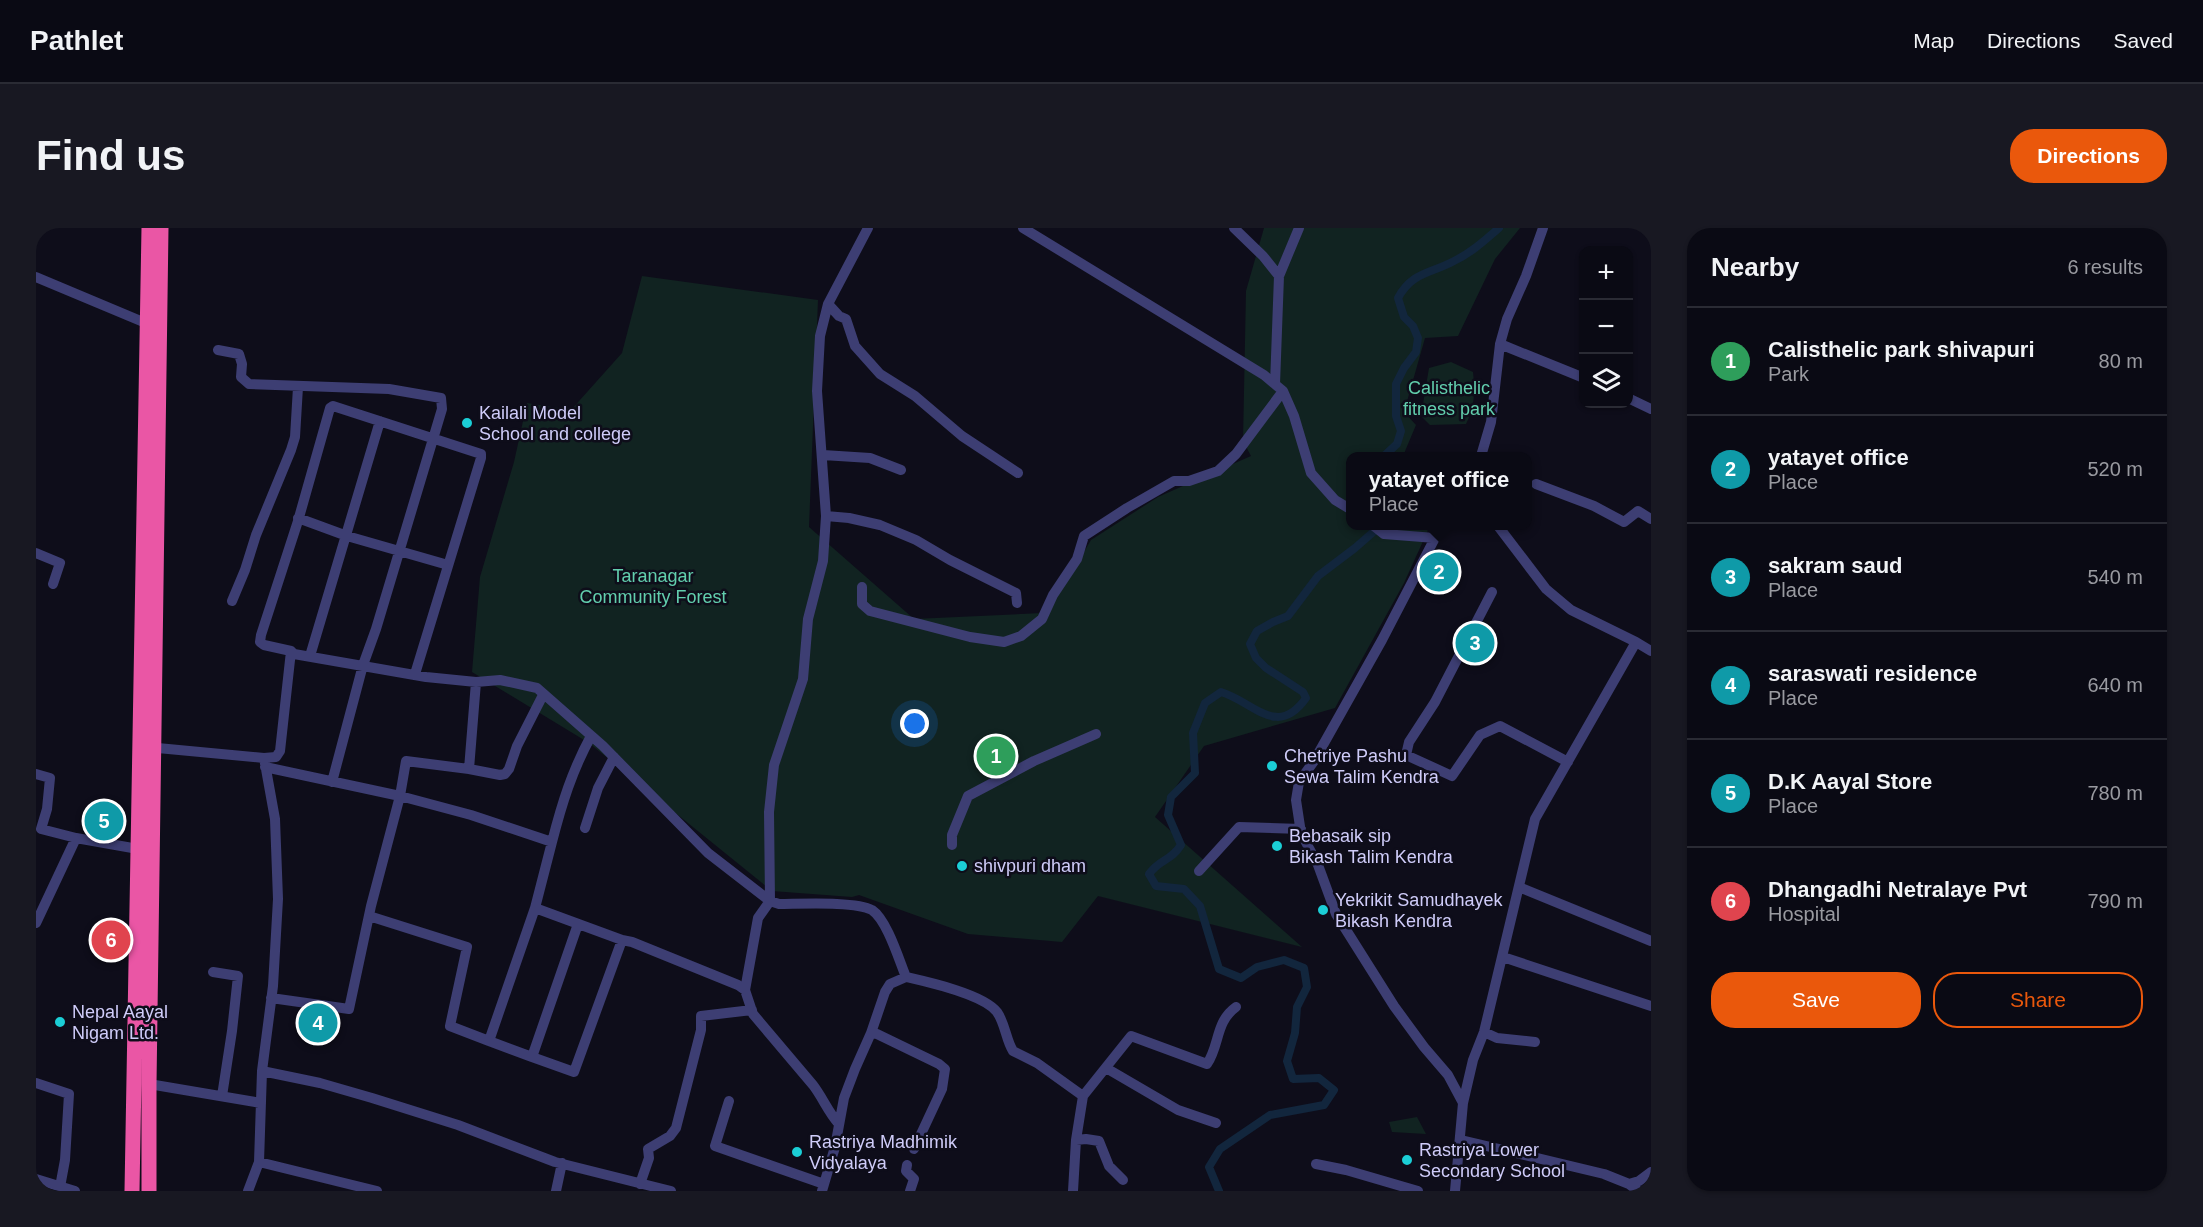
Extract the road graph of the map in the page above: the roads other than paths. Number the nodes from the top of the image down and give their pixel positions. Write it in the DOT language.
graph roads {
  1 [pos="149,228"];
  2 [pos="161,228"];
  3 [pos="868,228"];
  4 [pos="1023,228"];
  5 [pos="1234,228"];
  6 [pos="1299,228"];
  7 [pos="1543,228"];
  8 [pos="1279,276"];
  9 [pos="36,277"];
  10 [pos="828,304"];
  11 [pos="148,324"];
  12 [pos="1500,344"];
  13 [pos="218,350"];
  14 [pos="1579,376"];
  15 [pos="298,387"];
  16 [pos="1279,388"];
  17 [pos="1633,400"];
  18 [pos="1651,409"];
  19 [pos="380,421"];
  20 [pos="432,438"];
  21 [pos="1482,452"];
  22 [pos="823,455"];
  23 [pos="901,470"];
  24 [pos="1018,473"];
  25 [pos="1536,484"];
  26 [pos="1346,507"];
  27 [pos="826,516"];
  28 [pos="298,519"];
  29 [pos="1651,519"];
  30 [pos="1380,530"];
  31 [pos="1442,530"];
  32 [pos="1502,530"];
  33 [pos="347,536"];
  34 [pos="1435,538"];
  35 [pos="399,551"];
  36 [pos="36,553"];
  37 [pos="448,565"];
  38 [pos="53,584"];
  39 [pos="862,588"];
  40 [pos="1492,592"];
  41 [pos="232,601"];
  42 [pos="1017,603"];
  43 [pos="1636,642"];
  44 [pos="291,651"];
  45 [pos="1651,651"];
  46 [pos="310,656"];
  47 [pos="363,665"];
  48 [pos="415,674"];
  49 [pos="476,682"];
  50 [pos="543,695"];
  51 [pos="1096,734"];
  52 [pos="591,736"];
  53 [pos="147,747"];
  54 [pos="614,757"];
  55 [pos="1568,762"];
  56 [pos="265,763"];
  57 [pos="469,769"];
  58 [pos="36,774"];
  59 [pos="332,782"];
  60 [pos="400,796"];
  61 [pos="38,828"];
  62 [pos="585,828"];
  63 [pos="1301,829"];
  64 [pos="76,838"];
  65 [pos="552,842"];
  66 [pos="952,845"];
  67 [pos="138,849"];
  68 [pos="1199,871"];
  69 [pos="1519,887"];
  70 [pos="770,901"];
  71 [pos="535,908"];
  72 [pos="369,916"];
  73 [pos="36,924"];
  74 [pos="578,924"];
  75 [pos="622,940"];
  76 [pos="1651,941"];
  77 [pos="1503,957"];
  78 [pos="213,972"];
  79 [pos="906,977"];
  80 [pos="745,990"];
  81 [pos="272,998"];
  82 [pos="1651,1006"];
  83 [pos="1236,1007"];
  84 [pos="752,1010"];
  85 [pos="1484,1032"];
  86 [pos="871,1033"];
  87 [pos="489,1041"];
  88 [pos="1535,1042"];
  89 [pos="532,1057"];
  90 [pos="1106,1068"];
  91 [pos="262,1071"];
  92 [pos="36,1083"];
  93 [pos="149,1084"];
  94 [pos="222,1096"];
  95 [pos="1083,1096"];
  96 [pos="729,1101"];
  97 [pos="261,1103"];
  98 [pos="1463,1103"];
  99 [pos="1216,1123"];
  100 [pos="839,1124"];
  101 [pos="1076,1140"];
  102 [pos="1461,1140"];
  103 [pos="914,1149"];
  104 [pos="259,1162"];
  105 [pos="562,1163"];
  106 [pos="1316,1164"];
  107 [pos="907,1165"];
  108 [pos="1651,1172"];
  109 [pos="36,1179"];
  110 [pos="1123,1180"];
  111 [pos="640,1184"];
  112 [pos="60,1187"];
  113 [pos="823,1187"];
  114 [pos="1633,1187"];
  115 [pos="75,1191"];
  116 [pos="132,1191"];
  117 [pos="149,1191"];
  118 [pos="248,1191"];
  119 [pos="377,1191"];
  120 [pos="556,1191"];
  121 [pos="671,1191"];
  122 [pos="910,1191"];
  123 [pos="1073,1191"];
  124 [pos="1418,1191"];
  125 [pos="1455,1191"];
  1 -- 11 [label="highway"];
  2 -- 53 [label="highway"];
  3 -- 10 [label="street"];
  4 -- 16 [label="street"];
  5 -- 8 [label="street"];
  6 -- 8 [label="street"];
  7 -- 12 [label="street"];
  8 -- 16 [label="street"];
  9 -- 11 [label="street"];
  10 -- 22 [label="street"];
  10 -- 24 [label="street"];
  11 -- 53 [label="highway"];
  12 -- 14 [label="street"];
  12 -- 21 [label="street"];
  13 -- 15 [label="street"];
  15 -- 20 [label="street"];
  15 -- 41 [label="street"];
  16 -- 26 [label="street"];
  16 -- 39 [label="street"];
  17 -- 18 [label="street"];
  19 -- 20 [label="street"];
  19 -- 28 [label="street"];
  19 -- 33 [label="street"];
  20 -- 35 [label="street"];
  20 -- 37 [label="street"];
  22 -- 23 [label="street"];
  22 -- 27 [label="street"];
  25 -- 29 [label="street"];
  27 -- 42 [label="street"];
  27 -- 70 [label="street"];
  28 -- 33 [label="street"];
  28 -- 44 [label="street"];
  30 -- 34 [label="street"];
  31 -- 34 [label="street"];
  32 -- 43 [label="street"];
  33 -- 35 [label="street"];
  33 -- 46 [label="street"];
  34 -- 63 [label="street"];
  35 -- 37 [label="street"];
  35 -- 47 [label="street"];
  36 -- 38 [label="street"];
  37 -- 48 [label="street"];
  40 -- 55 [label="street"];
  43 -- 45 [label="street"];
  43 -- 55 [label="street"];
  44 -- 46 [label="street"];
  44 -- 56 [label="street"];
  46 -- 47 [label="street"];
  47 -- 48 [label="street"];
  47 -- 59 [label="street"];
  48 -- 49 [label="street"];
  49 -- 50 [label="street"];
  49 -- 57 [label="street"];
  50 -- 52 [label="street"];
  50 -- 57 [label="street"];
  51 -- 66 [label="street"];
  52 -- 54 [label="street"];
  52 -- 65 [label="street"];
  53 -- 56 [label="street"];
  53 -- 67 [label="highway"];
  53 -- 93 [label="highway"];
  54 -- 62 [label="street"];
  54 -- 70 [label="street"];
  55 -- 69 [label="street"];
  56 -- 59 [label="street"];
  56 -- 81 [label="street"];
  57 -- 60 [label="street"];
  58 -- 61 [label="street"];
  59 -- 60 [label="street"];
  60 -- 65 [label="street"];
  60 -- 72 [label="street"];
  61 -- 64 [label="street"];
  63 -- 68 [label="street"];
  63 -- 98 [label="street"];
  64 -- 67 [label="street"];
  64 -- 73 [label="street"];
  65 -- 71 [label="street"];
  67 -- 116 [label="highway"];
  69 -- 76 [label="street"];
  69 -- 77 [label="street"];
  70 -- 79 [label="street"];
  70 -- 80 [label="street"];
  71 -- 74 [label="street"];
  71 -- 87 [label="street"];
  72 -- 81 [label="street"];
  72 -- 87 [label="street"];
  74 -- 75 [label="street"];
  74 -- 89 [label="street"];
  75 -- 80 [label="street"];
  75 -- 89 [label="street"];
  77 -- 82 [label="street"];
  77 -- 85 [label="street"];
  78 -- 94 [label="street"];
  79 -- 86 [label="street"];
  79 -- 95 [label="street"];
  80 -- 84 [label="street"];
  81 -- 91 [label="street"];
  83 -- 90 [label="street"];
  84 -- 100 [label="street"];
  84 -- 111 [label="street"];
  85 -- 88 [label="street"];
  85 -- 98 [label="street"];
  86 -- 100 [label="street"];
  86 -- 103 [label="street"];
  87 -- 89 [label="street"];
  90 -- 95 [label="street"];
  90 -- 99 [label="street"];
  91 -- 97 [label="street"];
  91 -- 105 [label="street"];
  92 -- 112 [label="street"];
  93 -- 94 [label="street"];
  93 -- 117 [label="highway"];
  94 -- 97 [label="street"];
  95 -- 101 [label="street"];
  96 -- 113 [label="street"];
  97 -- 104 [label="street"];
  98 -- 102 [label="street"];
  100 -- 113 [label="street"];
  101 -- 110 [label="street"];
  101 -- 123 [label="street"];
  102 -- 114 [label="street"];
  102 -- 125 [label="street"];
  104 -- 118 [label="street"];
  104 -- 119 [label="street"];
  105 -- 111 [label="street"];
  105 -- 120 [label="street"];
  106 -- 124 [label="street"];
  107 -- 122 [label="street"];
  108 -- 114 [label="street"];
  109 -- 112 [label="street"];
  111 -- 121 [label="street"];
  112 -- 115 [label="street"];
}
